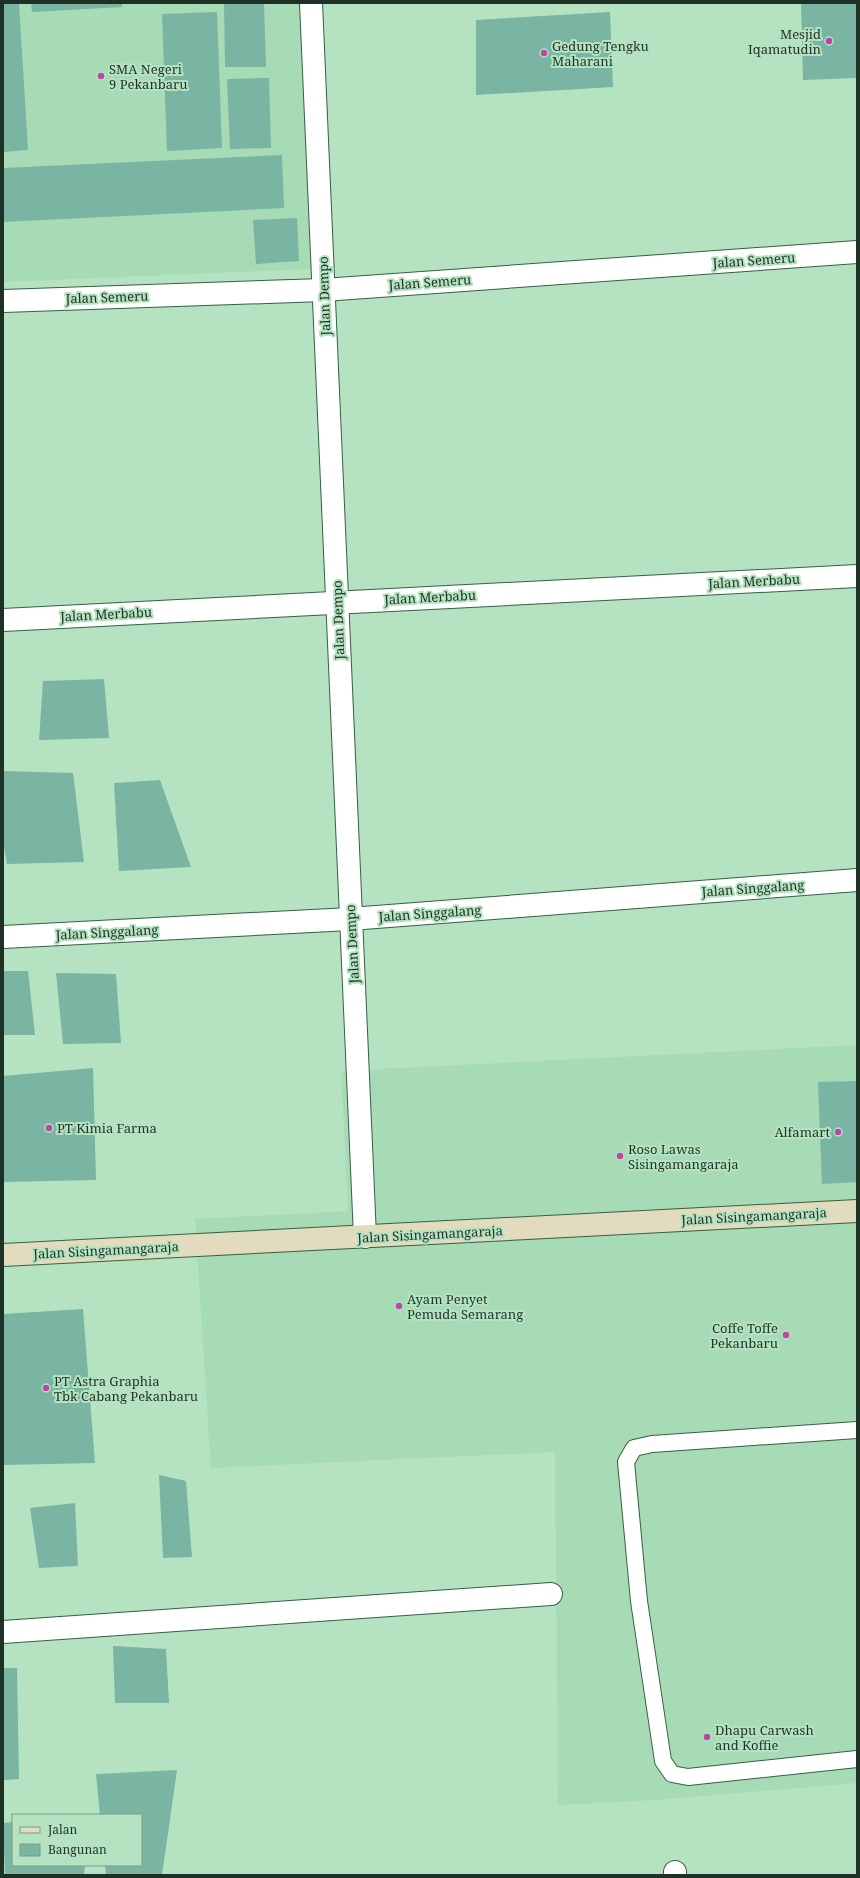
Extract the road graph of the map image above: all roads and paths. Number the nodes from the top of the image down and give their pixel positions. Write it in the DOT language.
graph roads {
  1 [pos="311,3"];
  2 [pos="857,252"];
  3 [pos="323,290"];
  4 [pos="3,301"];
  5 [pos="857,576"];
  6 [pos="337,602"];
  7 [pos="3,620"];
  8 [pos="857,880"];
  9 [pos="350,919"];
  10 [pos="3,937"];
  11 [pos="857,1211"];
  12 [pos="364,1237"];
  13 [pos="3,1255"];
  14 [pos="857,1430"];
  15 [pos="551,1594"];
  16 [pos="3,1632"];
  17 [pos="857,1759"];
  1 -- 3 [label="street, Jalan Dempo"];
  2 -- 3 [label="street, Jalan Semeru"];
  3 -- 4 [label="street, Jalan Semeru"];
  3 -- 6 [label="street, Jalan Dempo"];
  5 -- 6 [label="street, Jalan Merbabu"];
  6 -- 7 [label="street, Jalan Merbabu"];
  6 -- 9 [label="street, Jalan Dempo"];
  8 -- 9 [label="street, Jalan Singgalang"];
  9 -- 10 [label="street, Jalan Singgalang"];
  9 -- 12 [label="street, Jalan Dempo"];
  11 -- 12 [label="main road, Jalan Sisingamangaraja"];
  12 -- 13 [label="main road, Jalan Sisingamangaraja"];
  14 -- 17 [label="lane"];
  15 -- 16 [label="street"];
}
